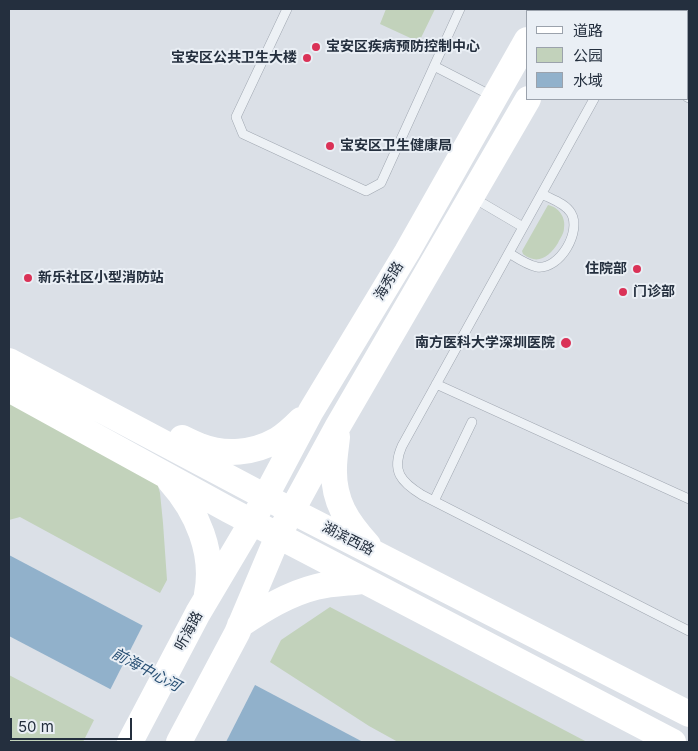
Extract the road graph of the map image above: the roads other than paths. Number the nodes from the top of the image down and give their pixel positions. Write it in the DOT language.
graph roads {
  1 [pos="287,9"];
  2 [pos="460,9"];
  3 [pos="526,42"];
  4 [pos="434,66"];
  5 [pos="494,97"];
  6 [pos="527,100"];
  7 [pos="593,100"];
  8 [pos="542,194"];
  9 [pos="472,197"];
  10 [pos="523,227"];
  11 [pos="509,253"];
  12 [pos="9,361"];
  13 [pos="328,382"];
  14 [pos="436,384"];
  15 [pos="9,390"];
  16 [pos="353,401"];
  17 [pos="90,405"];
  18 [pos="311,411"];
  19 [pos="472,422"];
  20 [pos="338,426"];
  21 [pos="164,475"];
  22 [pos="266,497"];
  23 [pos="689,499"];
  24 [pos="434,501"];
  25 [pos="292,511"];
  26 [pos="252,522"];
  27 [pos="278,536"];
  28 [pos="375,553"];
  29 [pos="363,581"];
  30 [pos="202,606"];
  31 [pos="238,629"];
  32 [pos="689,631"];
  33 [pos="689,714"];
  34 [pos="130,742"];
  35 [pos="179,742"];
  36 [pos="673,742"];
  1 -- 4 [label="lane"];
  2 -- 4 [label="lane"];
  3 -- 5 [label="main road, 海秀路"];
  4 -- 5 [label="lane"];
  5 -- 13 [label="main road, 海秀路"];
  6 -- 9 [label="main road"];
  7 -- 8 [label="lane"];
  8 -- 10 [label="lane"];
  8 -- 11 [label="lane"];
  9 -- 10 [label="lane"];
  9 -- 16 [label="main road"];
  10 -- 11 [label="lane"];
  11 -- 14 [label="lane"];
  12 -- 17 [label="main road, 湖滨西路"];
  13 -- 16 [label="main road"];
  13 -- 18 [label="main road, 海秀路"];
  14 -- 23 [label="lane"];
  14 -- 24 [label="lane"];
  15 -- 21 [label="main road"];
  16 -- 20 [label="main road"];
  17 -- 18 [label="main road"];
  17 -- 22 [label="main road, 湖滨西路"];
  18 -- 22 [label="main road, 海秀路"];
  19 -- 24 [label="lane"];
  20 -- 25 [label="main road"];
  20 -- 28 [label="main road"];
  21 -- 26 [label="main road"];
  21 -- 30 [label="main road"];
  22 -- 25 [label="main road, 湖滨西路"];
  22 -- 26 [label="main road, 海秀路"];
  24 -- 32 [label="lane"];
  25 -- 27 [label="main road"];
  25 -- 28 [label="main road, 湖滨西路"];
  26 -- 27 [label="main road"];
  26 -- 30 [label="main road, 听海路"];
  27 -- 29 [label="main road"];
  27 -- 31 [label="main road"];
  28 -- 33 [label="main road, 湖滨西路"];
  29 -- 31 [label="main road"];
  29 -- 36 [label="main road"];
  30 -- 34 [label="main road, 听海路"];
  31 -- 35 [label="main road"];
}
